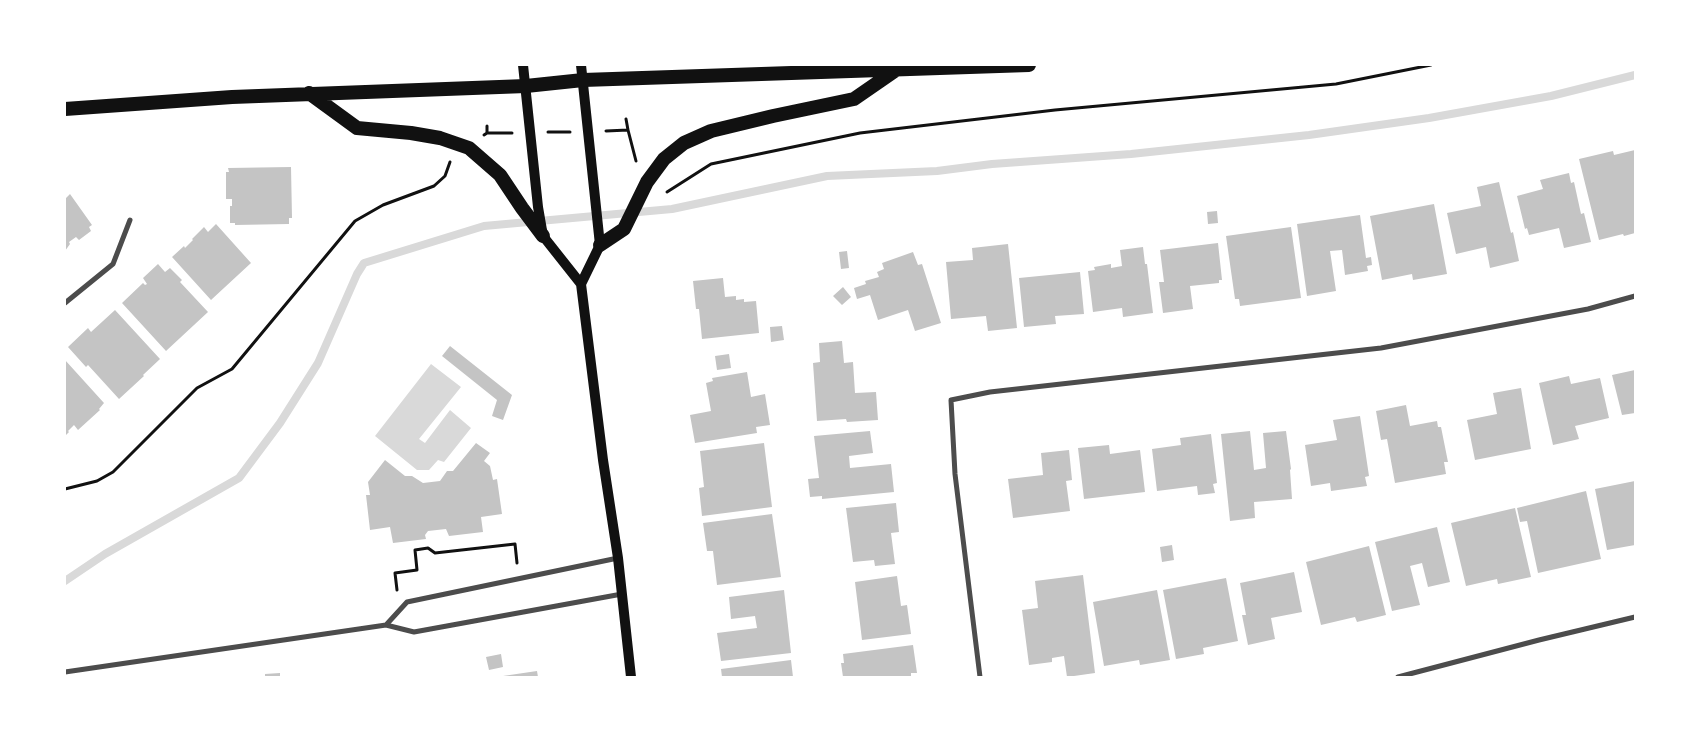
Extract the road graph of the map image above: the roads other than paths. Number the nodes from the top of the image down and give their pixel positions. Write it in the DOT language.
graph roads {
  1 [pos="523,65"];
  2 [pos="581,65"];
  3 [pos="1029,65"];
  4 [pos="896,70"];
  5 [pos="583,80"];
  6 [pos="526,86"];
  7 [pos="309,93"];
  8 [pos="65,109"];
  9 [pos="130,220"];
  10 [pos="543,236"];
  11 [pos="600,245"];
  12 [pos="581,284"];
  13 [pos="1635,296"];
  14 [pos="65,303"];
  15 [pos="618,558"];
  16 [pos="622,594"];
  17 [pos="1635,618"];
  18 [pos="386,625"];
  19 [pos="65,672"];
  20 [pos="631,677"];
  21 [pos="980,677"];
  22 [pos="1398,677"];
  1 -- 6 [label="main road"];
  2 -- 5 [label="main road"];
  3 -- 4 [label="highway"];
  4 -- 5 [label="highway"];
  4 -- 11 [label="highway"];
  5 -- 6 [label="highway"];
  5 -- 11 [label="main road"];
  6 -- 7 [label="highway"];
  6 -- 10 [label="main road"];
  7 -- 8 [label="highway"];
  7 -- 10 [label="highway"];
  9 -- 14 [label="street"];
  10 -- 12 [label="main road"];
  11 -- 12 [label="main road"];
  12 -- 15 [label="main road"];
  13 -- 21 [label="street"];
  15 -- 16 [label="main road"];
  15 -- 18 [label="street"];
  16 -- 18 [label="street"];
  16 -- 20 [label="main road"];
  17 -- 22 [label="street"];
  18 -- 19 [label="street"];
}
